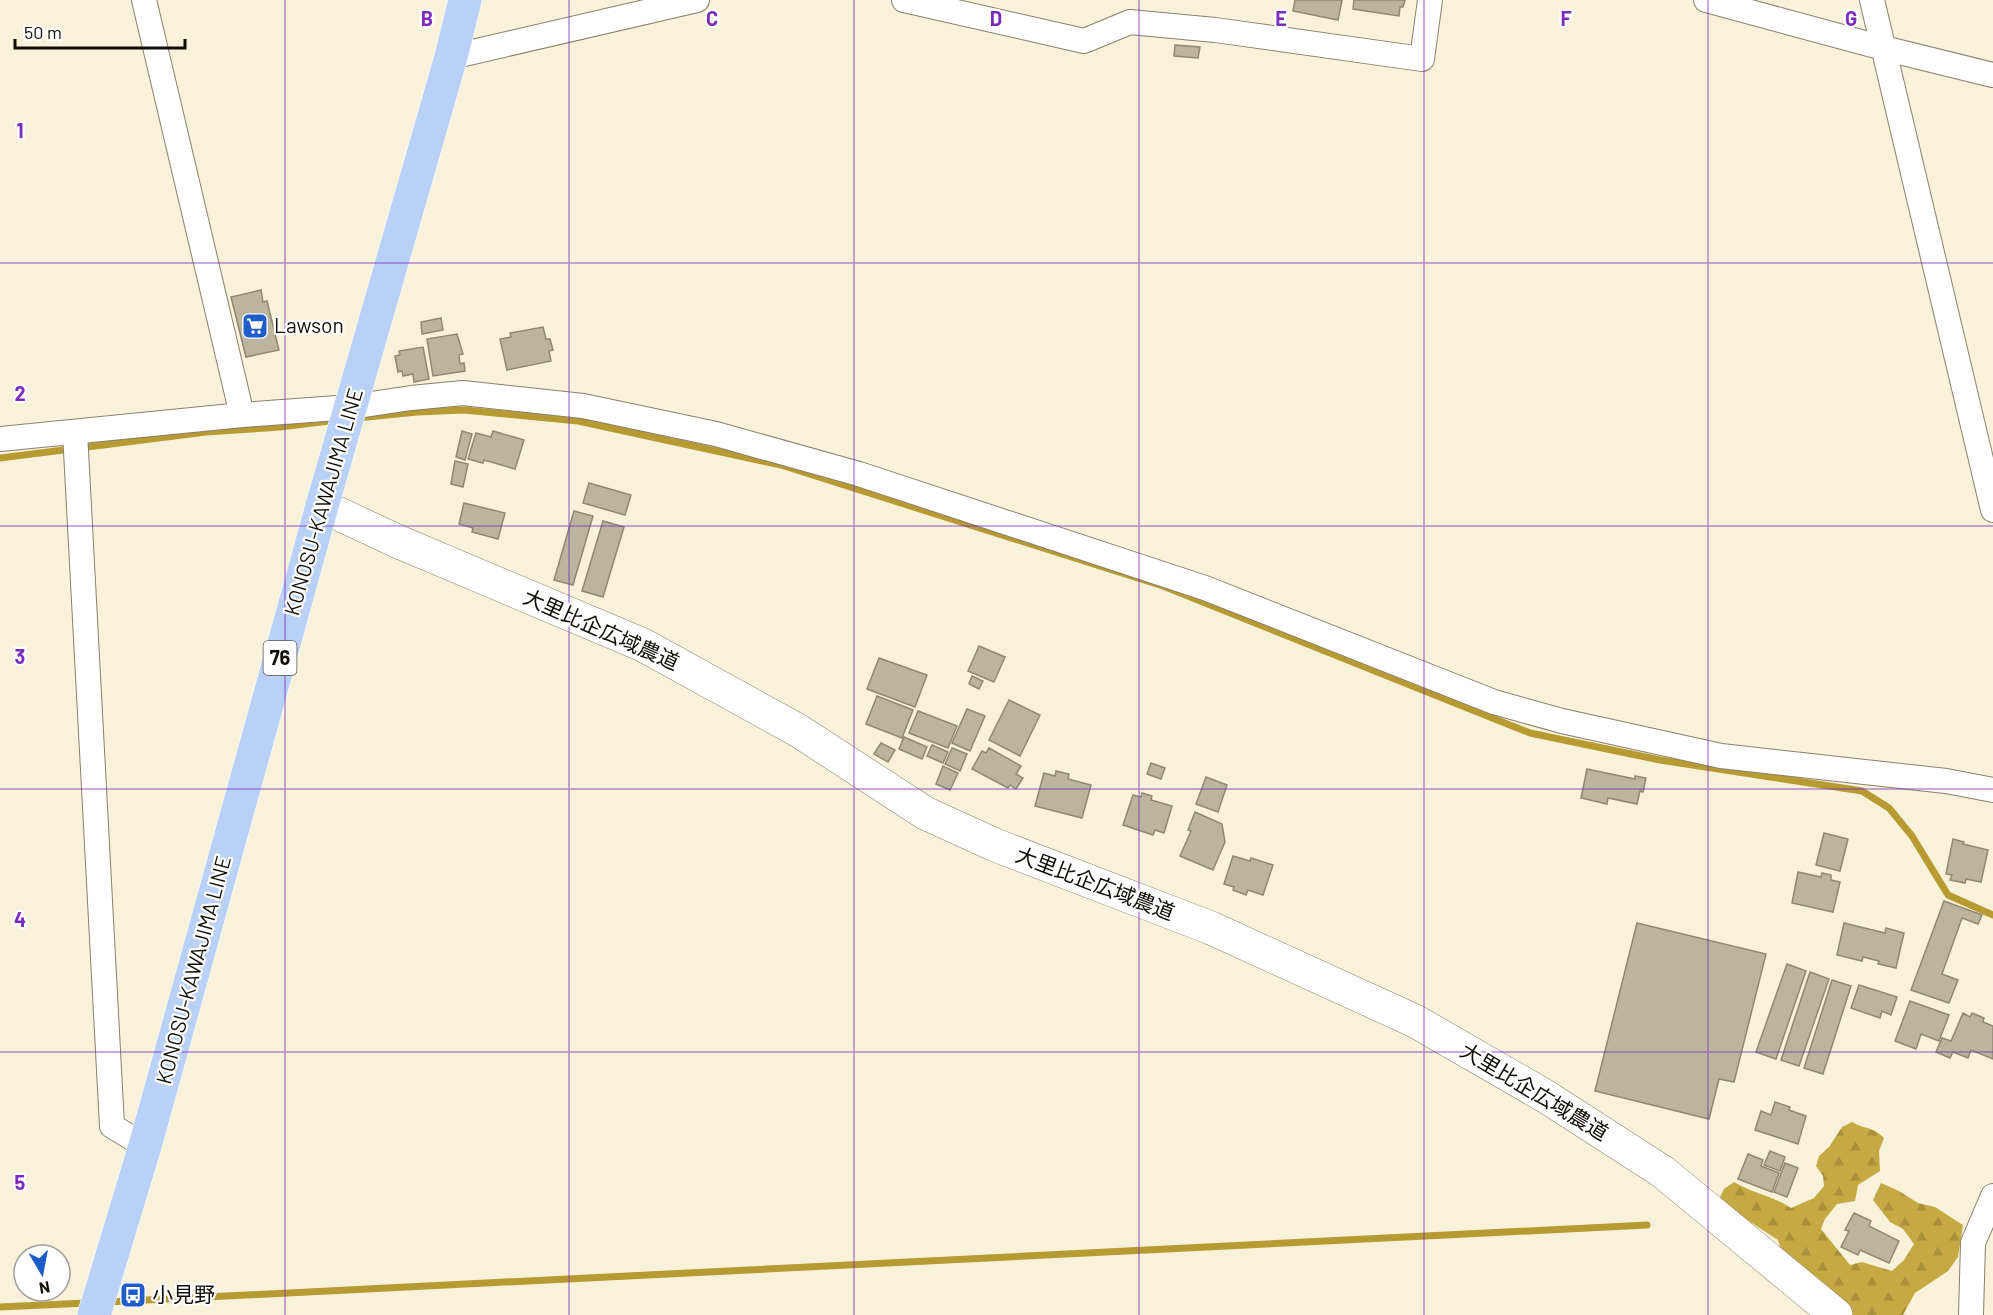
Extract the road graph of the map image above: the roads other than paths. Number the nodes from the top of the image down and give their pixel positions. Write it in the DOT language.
graph roads {
  1 [pos="144,0"];
  2 [pos="465,0"];
  3 [pos="697,0"];
  4 [pos="904,0"];
  5 [pos="1430,0"];
  6 [pos="1706,0"];
  7 [pos="1872,0"];
  8 [pos="1882,48"];
  9 [pos="451,57"];
  10 [pos="1993,75"];
  11 [pos="351,407"];
  12 [pos="242,415"];
  13 [pos="75,432"];
  14 [pos="0,440"];
  15 [pos="322,506"];
  16 [pos="1993,510"];
  17 [pos="1993,790"];
  18 [pos="145,1146"];
  19 [pos="1993,1196"];
  20 [pos="94,1315"];
  21 [pos="1836,1315"];
  22 [pos="1971,1315"];
  1 -- 12 [label="street"];
  2 -- 9 [label="main road, KONOSU-KAWAJIMA LINE / 76"];
  3 -- 9 [label="street"];
  4 -- 5 [label="street"];
  6 -- 8 [label="street"];
  7 -- 8 [label="street"];
  8 -- 10 [label="street"];
  8 -- 16 [label="street"];
  9 -- 11 [label="main road, KONOSU-KAWAJIMA LINE / 76"];
  11 -- 12 [label="street"];
  11 -- 15 [label="main road, KONOSU-KAWAJIMA LINE / 76"];
  11 -- 17 [label="street"];
  12 -- 13 [label="street"];
  13 -- 14 [label="street"];
  13 -- 18 [label="street"];
  15 -- 18 [label="main road, KONOSU-KAWAJIMA LINE / 76"];
  15 -- 21 [label="street, 大里比企広域農道"];
  18 -- 20 [label="main road, KONOSU-KAWAJIMA LINE / 76"];
  19 -- 22 [label="street"];
}
